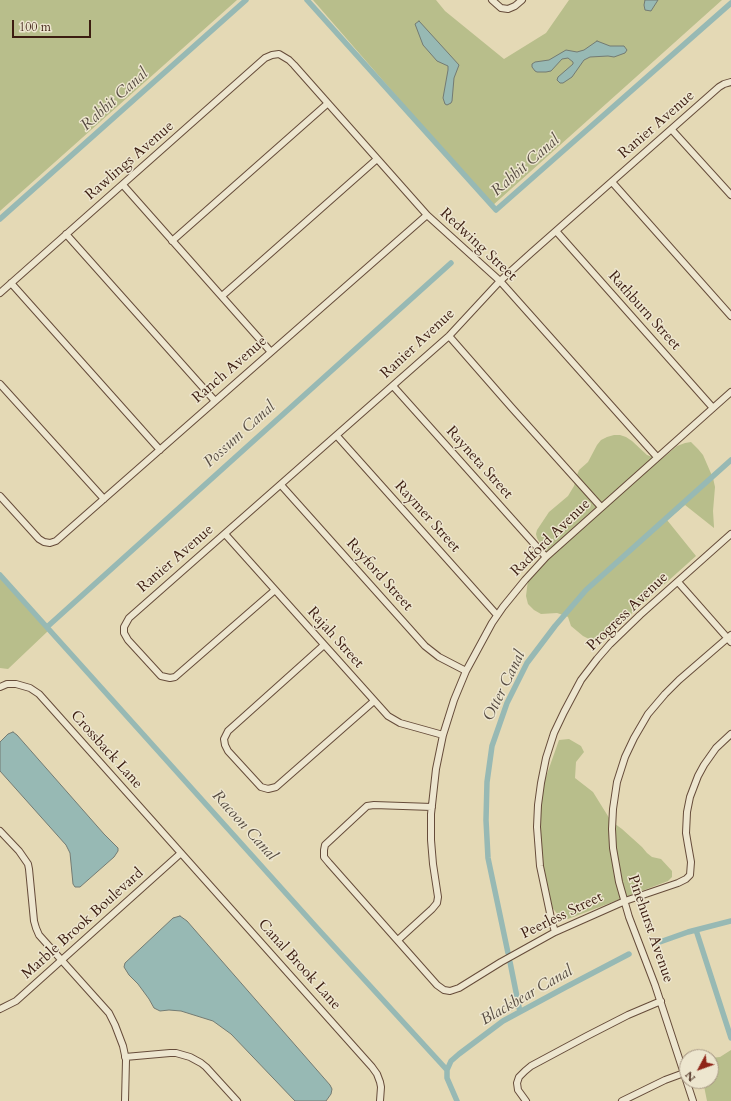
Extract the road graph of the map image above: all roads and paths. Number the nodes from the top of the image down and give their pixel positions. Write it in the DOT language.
graph roads {
  1 [pos="492,0"];
  2 [pos="522,0"];
  3 [pos="279,54"];
  4 [pos="731,82"];
  5 [pos="327,104"];
  6 [pos="672,130"];
  7 [pos="377,159"];
  8 [pos="612,182"];
  9 [pos="123,185"];
  10 [pos="731,196"];
  11 [pos="427,215"];
  12 [pos="556,231"];
  13 [pos="66,234"];
  14 [pos="172,241"];
  15 [pos="500,281"];
  16 [pos="11,283"];
  17 [pos="0,293"];
  18 [pos="222,296"];
  19 [pos="731,316"];
  20 [pos="449,336"];
  21 [pos="271,352"];
  22 [pos="0,384"];
  23 [pos="393,386"];
  24 [pos="731,392"];
  25 [pos="215,401"];
  26 [pos="713,408"];
  27 [pos="337,436"];
  28 [pos="160,450"];
  29 [pos="657,458"];
  30 [pos="281,485"];
  31 [pos="0,496"];
  32 [pos="104,499"];
  33 [pos="601,507"];
  34 [pos="225,534"];
  35 [pos="731,534"];
  36 [pos="546,557"];
  37 [pos="678,582"];
  38 [pos="275,590"];
  39 [pos="497,615"];
  40 [pos="730,638"];
  41 [pos="324,645"];
  42 [pos="466,671"];
  43 [pos="0,687"];
  44 [pos="374,701"];
  45 [pos="731,734"];
  46 [pos="443,735"];
  47 [pos="432,807"];
  48 [pos="0,831"];
  49 [pos="181,853"];
  50 [pos="625,901"];
  51 [pos="555,932"];
  52 [pos="398,940"];
  53 [pos="62,960"];
  54 [pos="661,1001"];
  55 [pos="0,1009"];
  56 [pos="125,1057"];
  57 [pos="679,1057"];
  58 [pos="679,1075"];
  59 [pos="689,1089"];
  60 [pos="125,1101"];
  61 [pos="238,1101"];
  62 [pos="380,1101"];
  63 [pos="526,1101"];
  64 [pos="622,1101"];
  65 [pos="693,1101"];
  1 -- 2 [label="street"];
  3 -- 5 [label="street, Redwing Street"];
  3 -- 9 [label="street, Rawlings Avenue"];
  4 -- 6 [label="street, Ranier Avenue"];
  5 -- 7 [label="street, Redwing Street"];
  5 -- 14 [label="street"];
  6 -- 8 [label="street, Ranier Avenue"];
  6 -- 10 [label="street"];
  7 -- 11 [label="street, Redwing Street"];
  7 -- 18 [label="street"];
  8 -- 12 [label="street, Ranier Avenue"];
  8 -- 19 [label="street"];
  9 -- 13 [label="street, Rawlings Avenue"];
  9 -- 14 [label="street"];
  11 -- 15 [label="street, Redwing Street"];
  11 -- 21 [label="street, Ranch Avenue"];
  12 -- 15 [label="street, Ranier Avenue"];
  12 -- 26 [label="street, Rathburn Street"];
  13 -- 16 [label="street, Rawlings Avenue"];
  13 -- 25 [label="street"];
  14 -- 18 [label="street"];
  15 -- 20 [label="street, Ranier Avenue"];
  15 -- 29 [label="street, Redwing Street"];
  16 -- 17 [label="street, Rawlings Avenue"];
  16 -- 28 [label="street"];
  18 -- 21 [label="street"];
  20 -- 23 [label="street, Ranier Avenue"];
  20 -- 33 [label="street"];
  21 -- 25 [label="street, Ranch Avenue"];
  22 -- 32 [label="street"];
  23 -- 27 [label="street, Ranier Avenue"];
  23 -- 36 [label="street, Rayneta Street"];
  24 -- 26 [label="street, Radford Avenue"];
  25 -- 28 [label="street, Ranch Avenue"];
  26 -- 29 [label="street, Radford Avenue"];
  27 -- 30 [label="street, Ranier Avenue"];
  27 -- 39 [label="street, Raymer Street"];
  28 -- 32 [label="street, Ranch Avenue"];
  29 -- 33 [label="street, Radford Avenue"];
  30 -- 34 [label="street, Ranier Avenue"];
  30 -- 42 [label="street, Rayford Street"];
  31 -- 32 [label="street, Ranch Avenue"];
  33 -- 36 [label="street, Radford Avenue"];
  34 -- 38 [label="street, Rajah Street"];
  34 -- 38 [label="street, Ranier Avenue"];
  35 -- 37 [label="street, Progress Avenue"];
  36 -- 39 [label="street, Radford Avenue"];
  37 -- 40 [label="street"];
  37 -- 51 [label="street, Progress Avenue"];
  38 -- 41 [label="street, Rajah Street"];
  39 -- 42 [label="street, Radford Avenue"];
  40 -- 50 [label="street, Pinehurst Avenue"];
  41 -- 44 [label="street, Rajah Street"];
  41 -- 44 [label="street"];
  42 -- 46 [label="street, Radford Avenue"];
  43 -- 49 [label="street, Crossback Lane"];
  44 -- 46 [label="street, Rajah Street"];
  45 -- 50 [label="street, Peerless Street"];
  46 -- 47 [label="street, Radford Avenue"];
  47 -- 52 [label="street, Radford Avenue"];
  47 -- 52 [label="street"];
  48 -- 53 [label="street"];
  49 -- 53 [label="street, Marble Brook Boulevard"];
  49 -- 62 [label="street, Canal Brook Lane"];
  50 -- 51 [label="street, Peerless Street"];
  50 -- 54 [label="street, Pinehurst Avenue"];
  51 -- 52 [label="street, Peerless Street"];
  53 -- 55 [label="street, Marble Brook Boulevard"];
  53 -- 56 [label="street"];
  54 -- 57 [label="street, Pinehurst Avenue"];
  54 -- 63 [label="street"];
  56 -- 60 [label="street"];
  56 -- 61 [label="street"];
  58 -- 64 [label="street"];
  59 -- 65 [label="street, Pinehurst Avenue"];
}
